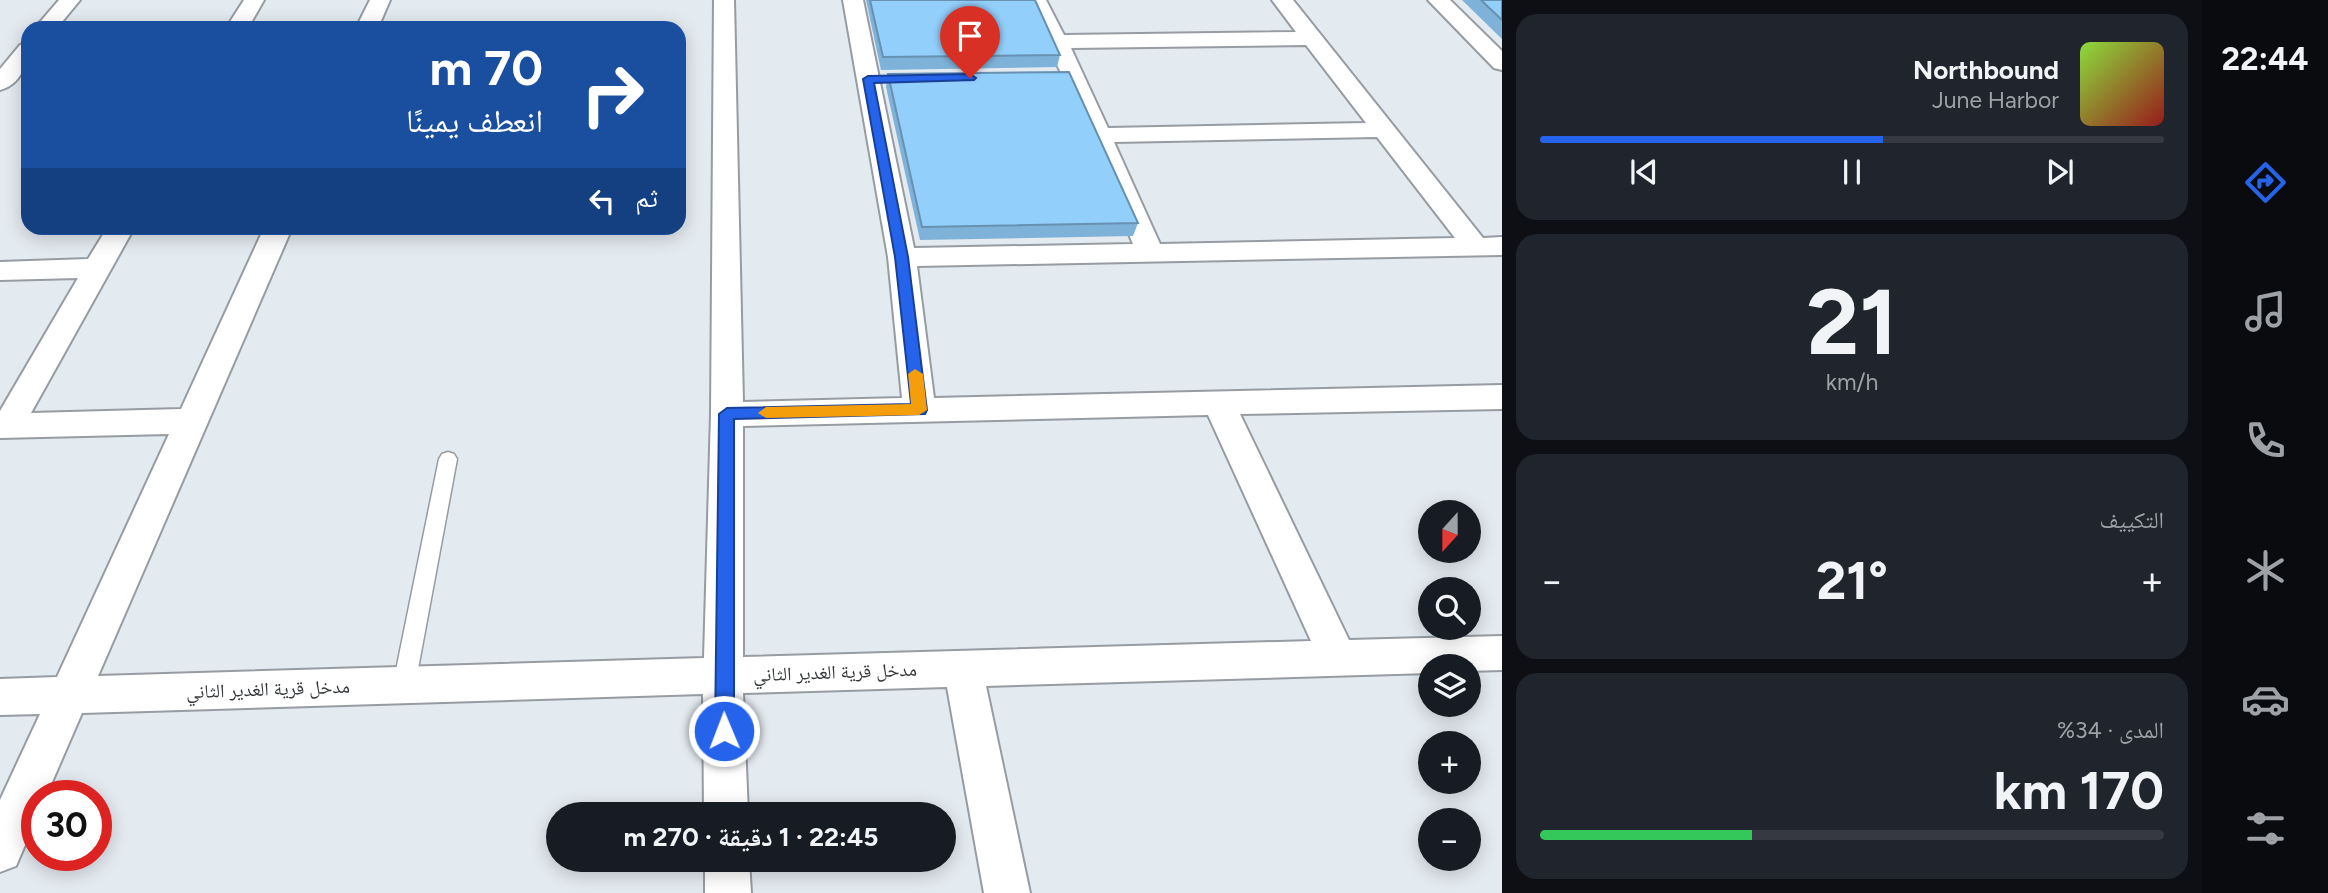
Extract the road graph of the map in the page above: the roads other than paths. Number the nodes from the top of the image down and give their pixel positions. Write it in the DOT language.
graph roads {
  1 [pos="70,0"];
  2 [pos="254,0"];
  3 [pos="380,0"];
  4 [pos="724,0"];
  5 [pos="853,0"];
  6 [pos="1036,0"];
  7 [pos="1282,0"];
  8 [pos="1438,0"];
  9 [pos="52,21"];
  10 [pos="240,21"];
  11 [pos="370,21"];
  12 [pos="1312,38"];
  13 [pos="1055,42"];
  14 [pos="17,55"];
  15 [pos="1502,63"];
  16 [pos="1073,75"];
  17 [pos="1045,76"];
  18 [pos="868,79"];
  19 [pos="896,79"];
  20 [pos="6,89"];
  21 [pos="1385,130"];
  22 [pos="1099,135"];
  23 [pos="116,235"];
  24 [pos="275,235"];
  25 [pos="1489,247"];
  26 [pos="1150,252"];
  27 [pos="902,257"];
  28 [pos="97,268"];
  29 [pos="0,271"];
  30 [pos="1502,397"];
  31 [pos="1219,403"];
  32 [pos="919,410"];
  33 [pos="727,414"];
  34 [pos="191,421"];
  35 [pos="4,426"];
  36 [pos="448,459"];
  37 [pos="1502,653"];
  38 [pos="1338,658"];
  39 [pos="963,668"];
  40 [pos="723,676"];
  41 [pos="404,685"];
  42 [pos="69,695"];
  43 [pos="0,696"];
  44 [pos="726,802"];
  45 [pos="0,850"];
  46 [pos="727,872"];
  47 [pos="728,893"];
  48 [pos="1007,893"];
  1 -- 9 [label="street"];
  2 -- 10 [label="street"];
  3 -- 11 [label="street"];
  4 -- 33 [label="street"];
  5 -- 18 [label="street"];
  6 -- 13 [label="street"];
  7 -- 12 [label="street"];
  8 -- 15 [label="street"];
  12 -- 13 [label="street"];
  12 -- 21 [label="street"];
  13 -- 16 [label="street"];
  14 -- 20 [label="street"];
  16 -- 17 [label="street"];
  16 -- 22 [label="street"];
  18 -- 19 [label="street"];
  18 -- 27 [label="street"];
  21 -- 22 [label="street"];
  21 -- 25 [label="street"];
  22 -- 26 [label="street"];
  23 -- 28 [label="street"];
  24 -- 34 [label="street"];
  25 -- 26 [label="street"];
  26 -- 27 [label="street"];
  27 -- 32 [label="street"];
  28 -- 29 [label="street"];
  28 -- 35 [label="street"];
  30 -- 31 [label="street"];
  31 -- 32 [label="street"];
  31 -- 38 [label="street"];
  32 -- 33 [label="street"];
  33 -- 40 [label="street"];
  34 -- 35 [label="street"];
  34 -- 42 [label="street"];
  36 -- 41 [label="lane"];
  37 -- 38 [label="street, مدخل قرية الغدير الثاني"];
  38 -- 39 [label="street, مدخل قرية الغدير الثاني"];
  39 -- 40 [label="street, مدخل قرية الغدير الثاني"];
  39 -- 48 [label="street"];
  40 -- 41 [label="street, مدخل قرية الغدير الثاني"];
  40 -- 44 [label="street"];
  41 -- 42 [label="street, مدخل قرية الغدير الثاني"];
  42 -- 43 [label="street, مدخل قرية الغدير الثاني"];
  42 -- 45 [label="street"];
  46 -- 47 [label="street"];
}
